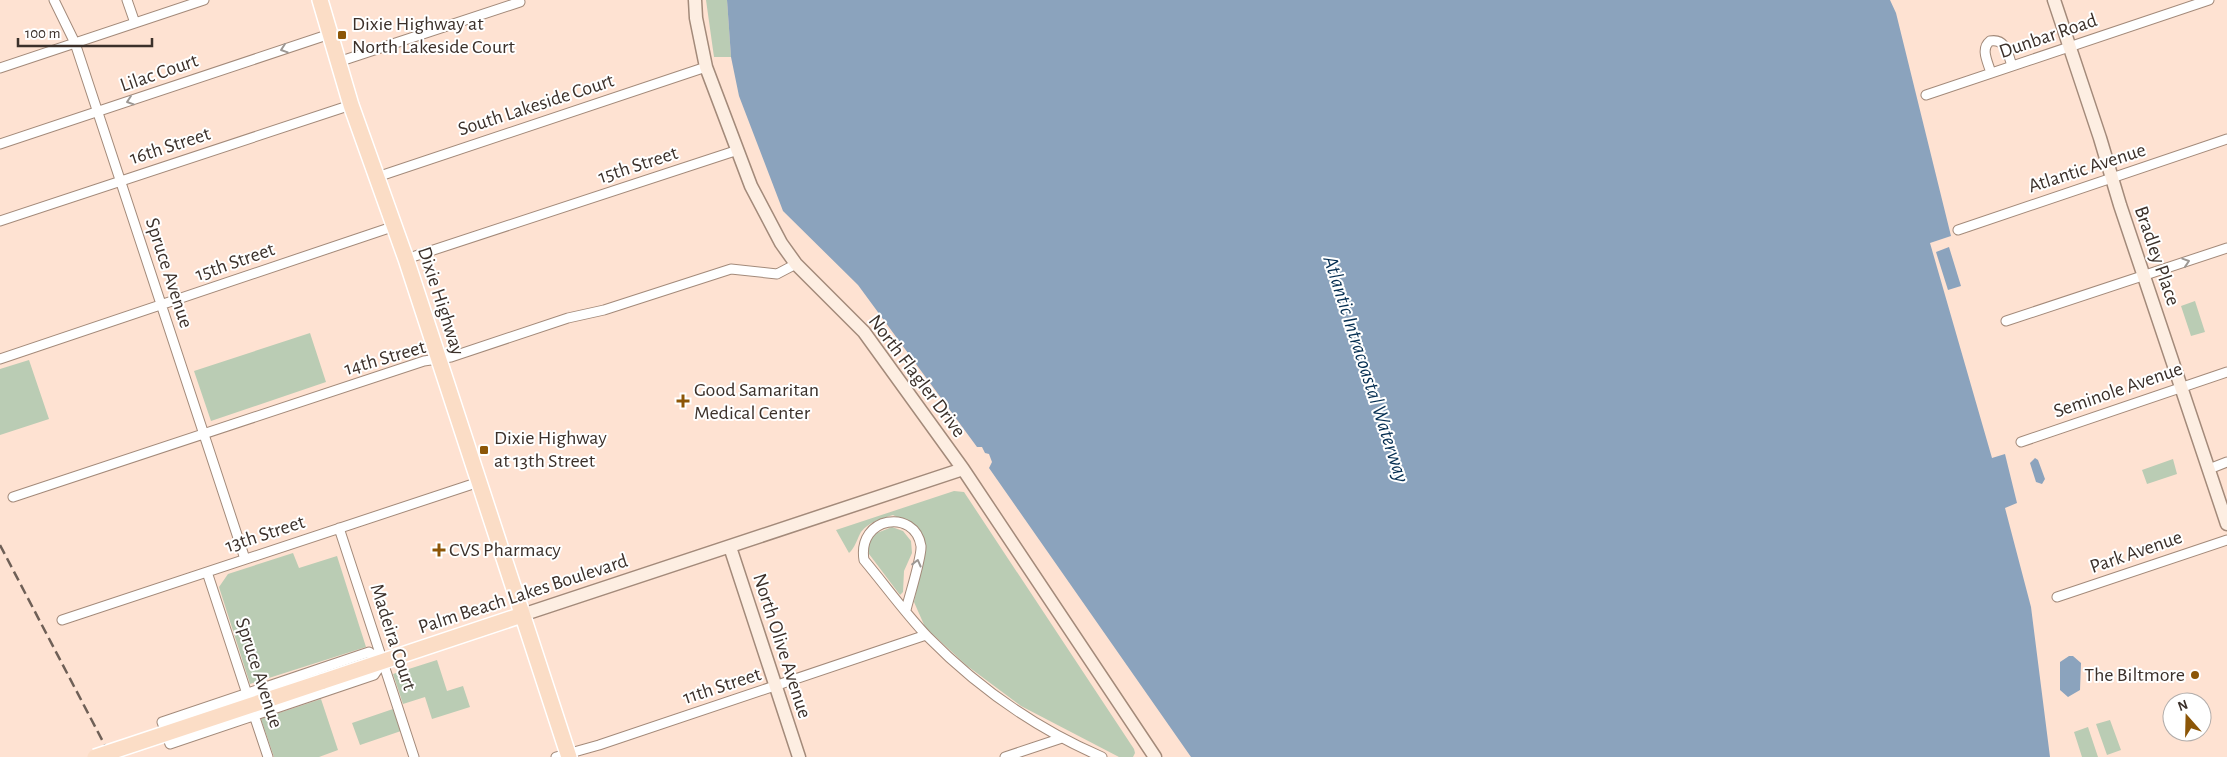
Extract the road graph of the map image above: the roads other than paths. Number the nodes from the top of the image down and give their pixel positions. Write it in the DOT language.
graph roads {
  1 [pos="54,0"];
  2 [pos="127,0"];
  3 [pos="204,0"];
  4 [pos="320,0"];
  5 [pos="695,0"];
  6 [pos="2054,0"];
  7 [pos="2209,0"];
  8 [pos="520,2"];
  9 [pos="135,23"];
  10 [pos="330,34"];
  11 [pos="75,43"];
  12 [pos="2070,47"];
  13 [pos="338,62"];
  14 [pos="2012,66"];
  15 [pos="706,67"];
  16 [pos="0,68"];
  17 [pos="1991,73"];
  18 [pos="1926,95"];
  19 [pos="351,105"];
  20 [pos="98,112"];
  21 [pos="2227,139"];
  22 [pos="0,144"];
  23 [pos="738,150"];
  24 [pos="377,177"];
  25 [pos="2113,178"];
  26 [pos="121,181"];
  27 [pos="0,221"];
  28 [pos="395,226"];
  29 [pos="1958,230"];
  30 [pos="2227,248"];
  31 [pos="406,259"];
  32 [pos="796,264"];
  33 [pos="2144,276"];
  34 [pos="162,305"];
  35 [pos="2006,321"];
  36 [pos="0,358"];
  37 [pos="439,360"];
  38 [pos="2227,372"];
  39 [pos="2182,387"];
  40 [pos="204,434"];
  41 [pos="2021,442"];
  42 [pos="2227,462"];
  43 [pos="2209,469"];
  44 [pos="963,470"];
  45 [pos="479,482"];
  46 [pos="13,497"];
  47 [pos="2227,524"];
  48 [pos="339,528"];
  49 [pos="2227,540"];
  50 [pos="730,547"];
  51 [pos="245,559"];
  52 [pos="207,572"];
  53 [pos="2057,597"];
  54 [pos="906,610"];
  55 [pos="522,615"];
  56 [pos="62,620"];
  57 [pos="926,635"];
  58 [pos="383,662"];
  59 [pos="776,687"];
  60 [pos="247,694"];
  61 [pos="254,716"];
  62 [pos="1062,738"];
  63 [pos="565,756"];
  64 [pos="95,757"];
  65 [pos="268,757"];
  66 [pos="414,757"];
  67 [pos="798,757"];
  68 [pos="1005,757"];
  69 [pos="1102,757"];
  70 [pos="1155,757"];
  1 -- 11 [label="street, Spruce Avenue"];
  2 -- 9 [label="street"];
  3 -- 9 [label="street"];
  4 -- 10 [label="main road, Dixie Highway"];
  5 -- 15 [label="street, North Flagler Drive"];
  6 -- 12 [label="street, Bradley Place"];
  7 -- 12 [label="street, Dunbar Road"];
  8 -- 13 [label="street"];
  9 -- 11 [label="street"];
  10 -- 13 [label="main road, Dixie Highway"];
  10 -- 20 [label="street, Lilac Court, one-way"];
  11 -- 16 [label="street"];
  11 -- 20 [label="street, Spruce Avenue"];
  12 -- 14 [label="street, Dunbar Road"];
  12 -- 25 [label="street, Bradley Place"];
  13 -- 19 [label="main road, Dixie Highway"];
  14 -- 17 [label="street, Dunbar Road"];
  14 -- 17 [label="street"];
  15 -- 23 [label="street, North Flagler Drive"];
  15 -- 24 [label="street, South Lakeside Court"];
  17 -- 18 [label="street, Dunbar Road"];
  19 -- 24 [label="main road, Dixie Highway"];
  19 -- 26 [label="street, 16th Street"];
  20 -- 22 [label="street, Lilac Court"];
  20 -- 26 [label="street, Spruce Avenue"];
  21 -- 25 [label="street, Atlantic Avenue"];
  23 -- 31 [label="street, 15th Street"];
  23 -- 32 [label="street, North Flagler Drive"];
  24 -- 28 [label="main road, Dixie Highway"];
  25 -- 29 [label="street, Atlantic Avenue"];
  25 -- 33 [label="street, Bradley Place"];
  26 -- 27 [label="street, 16th Street"];
  26 -- 34 [label="street, Spruce Avenue"];
  28 -- 31 [label="main road, Dixie Highway"];
  28 -- 34 [label="street, 15th Street"];
  33 -- 30 [label="street, one-way"];
  31 -- 37 [label="main road, Dixie Highway"];
  32 -- 37 [label="street, 14th Street"];
  32 -- 44 [label="street, North Flagler Drive"];
  33 -- 35 [label="street"];
  33 -- 39 [label="street, Bradley Place"];
  34 -- 36 [label="street, 15th Street"];
  34 -- 40 [label="street, Spruce Avenue"];
  37 -- 40 [label="street, 14th Street"];
  37 -- 45 [label="main road, Dixie Highway"];
  38 -- 39 [label="street, Seminole Avenue"];
  39 -- 41 [label="street, Seminole Avenue"];
  39 -- 43 [label="street, Bradley Place"];
  40 -- 46 [label="street, 14th Street"];
  40 -- 51 [label="street, Spruce Avenue"];
  42 -- 43 [label="street"];
  43 -- 47 [label="street, Bradley Place"];
  44 -- 50 [label="street, Palm Beach Lakes Boulevard"];
  44 -- 70 [label="street, North Flagler Drive"];
  45 -- 48 [label="street, 13th Street"];
  45 -- 55 [label="main road, Dixie Highway"];
  48 -- 51 [label="street, 13th Street"];
  48 -- 58 [label="street, Madeira Court"];
  49 -- 53 [label="street, Park Avenue"];
  50 -- 55 [label="street, Palm Beach Lakes Boulevard"];
  50 -- 59 [label="street, North Olive Avenue"];
  51 -- 52 [label="street, 13th Street"];
  52 -- 56 [label="street, 13th Street"];
  52 -- 60 [label="street, Spruce Avenue"];
  54 -- 54 [label="street, one-way"];
  54 -- 57 [label="street"];
  55 -- 58 [label="main road, Palm Beach Lakes Boulevard"];
  55 -- 63 [label="main road, Dixie Highway"];
  57 -- 59 [label="street, 11th Street"];
  57 -- 62 [label="street"];
  58 -- 60 [label="street"];
  58 -- 61 [label="street"];
  58 -- 64 [label="main road, Palm Beach Lakes Boulevard, bridge"];
  58 -- 66 [label="street, Madeira Court"];
  59 -- 63 [label="street, 11th Street"];
  59 -- 67 [label="street, North Olive Avenue"];
  60 -- 61 [label="street, Spruce Avenue"];
  60 -- 61 [label="street"];
  61 -- 65 [label="street, Spruce Avenue"];
  62 -- 68 [label="street"];
  62 -- 69 [label="street"];
}
